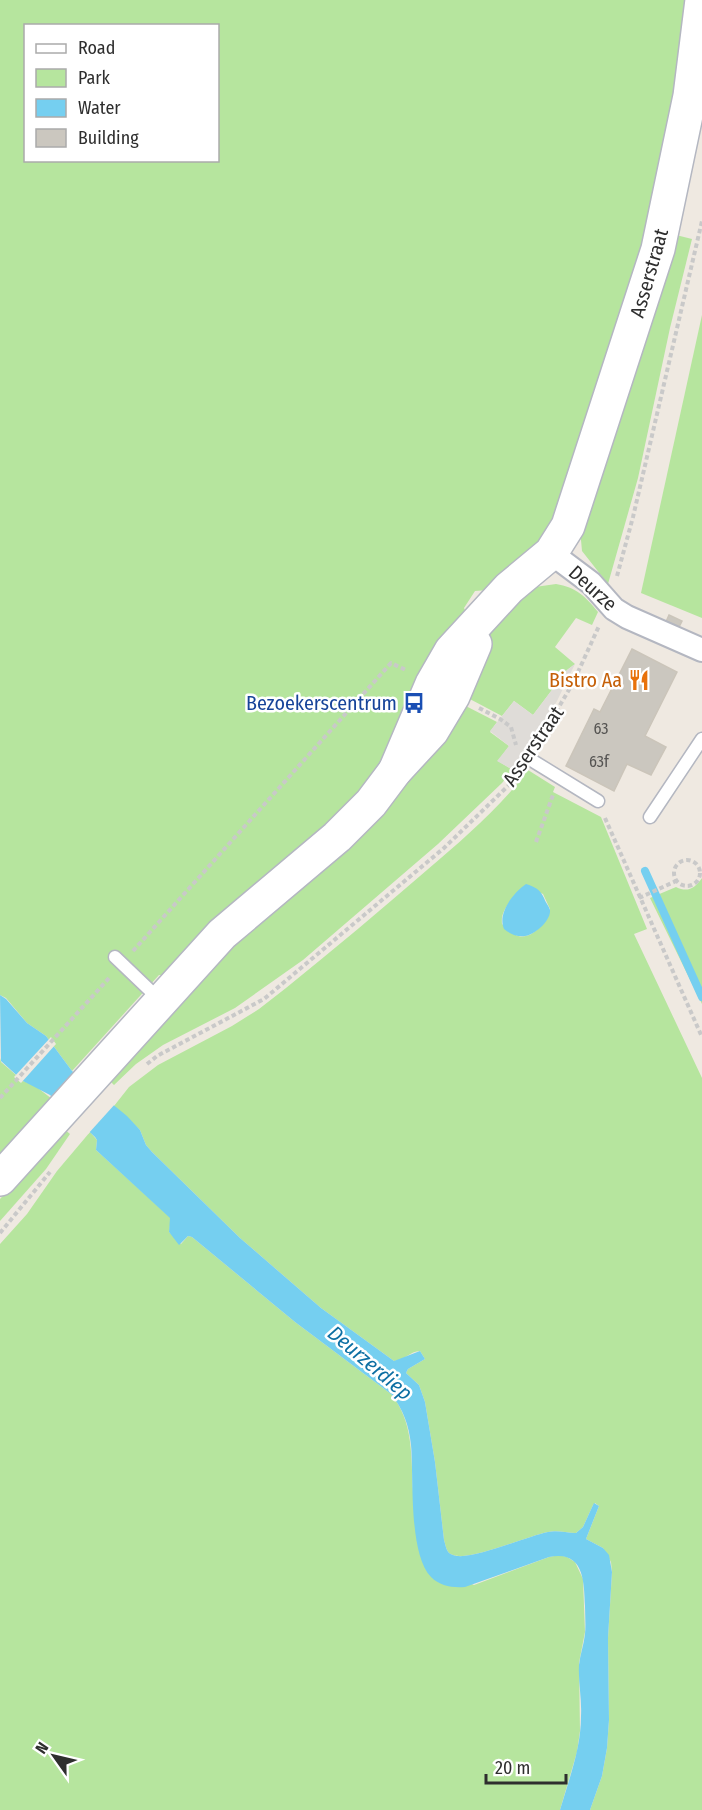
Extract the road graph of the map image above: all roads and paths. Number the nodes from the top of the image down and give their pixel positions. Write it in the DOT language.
graph roads {
  1 [pos="702,0"];
  2 [pos="702,221"];
  3 [pos="551,554"];
  4 [pos="609,604"];
  5 [pos="702,650"];
  6 [pos="409,672"];
  7 [pos="702,739"];
  8 [pos="528,758"];
  9 [pos="562,780"];
  10 [pos="598,801"];
  11 [pos="650,817"];
  12 [pos="536,842"];
  13 [pos="702,859"];
  14 [pos="697,864"];
  15 [pos="675,882"];
  16 [pos="641,897"];
  17 [pos="131,954"];
  18 [pos="115,957"];
  19 [pos="115,971"];
  20 [pos="162,1001"];
  21 [pos="702,1037"];
  22 [pos="132,1057"];
  23 [pos="0,1098"];
  24 [pos="52,1169"];
  25 [pos="0,1179"];
  26 [pos="0,1233"];
  1 -- 3 [label="main road, Asserstraat"];
  2 -- 4 [label="path, Asserstraat"];
  3 -- 4 [label="street, Deurze"];
  3 -- 20 [label="main road, Asserstraat"];
  4 -- 5 [label="street, Deurze"];
  4 -- 8 [label="path, Asserstraat"];
  6 -- 17 [label="path"];
  7 -- 11 [label="lane"];
  8 -- 9 [label="lane"];
  8 -- 22 [label="path, Asserstraat"];
  9 -- 10 [label="lane"];
  9 -- 12 [label="path"];
  10 -- 16 [label="path"];
  13 -- 14 [label="path"];
  14 -- 15 [label="path"];
  14 -- 15 [label="path"];
  15 -- 16 [label="path"];
  16 -- 21 [label="path"];
  18 -- 20 [label="lane"];
  19 -- 23 [label="path"];
  20 -- 22 [label="main road, Asserstraat"];
  22 -- 25 [label="main road"];
  24 -- 26 [label="path"];
}
